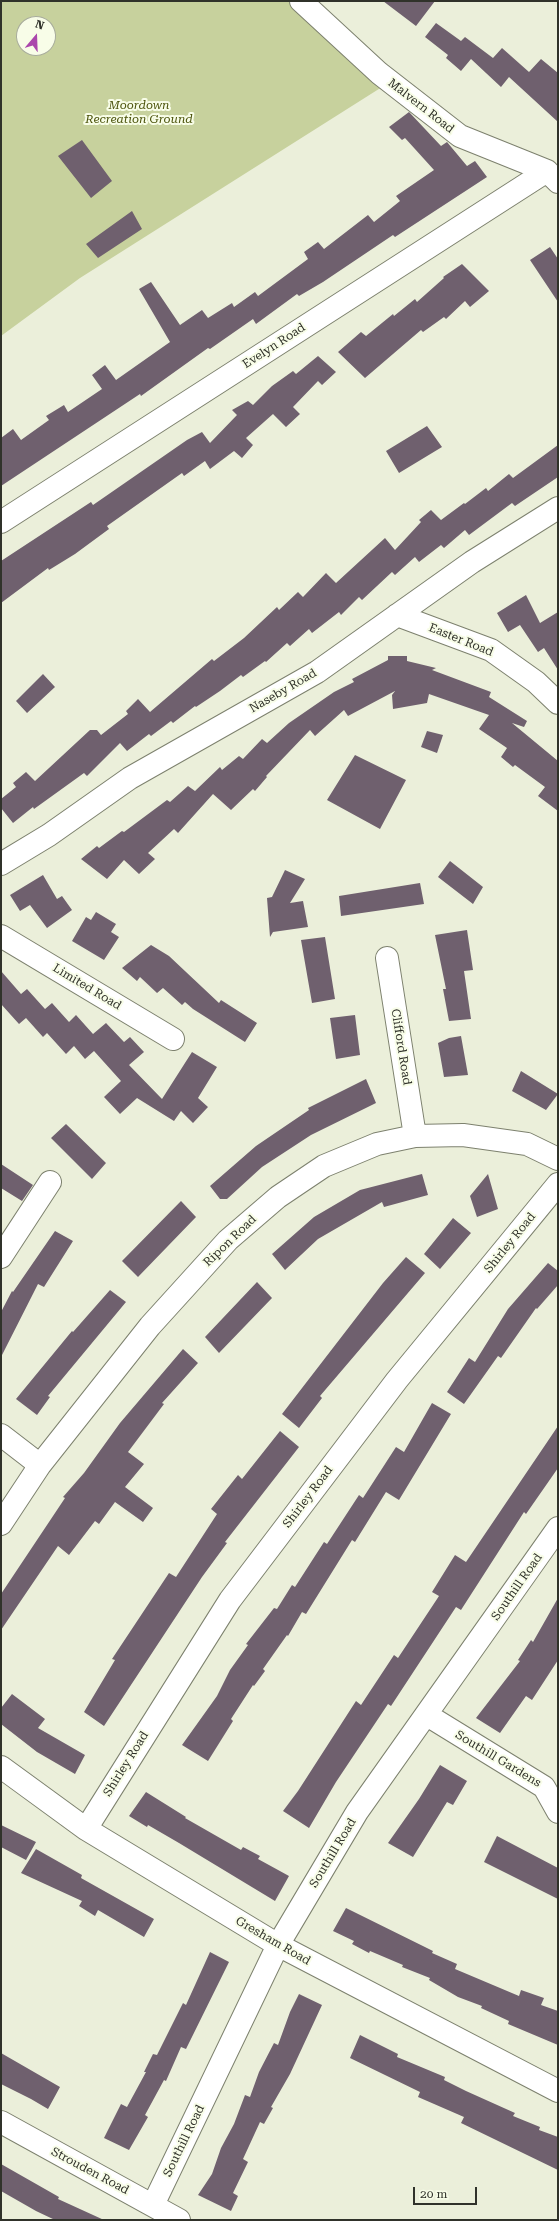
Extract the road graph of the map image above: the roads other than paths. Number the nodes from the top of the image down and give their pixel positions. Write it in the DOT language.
graph roads {
  1 [pos="301,1"];
  2 [pos="552,177"];
  3 [pos="558,508"];
  4 [pos="1,522"];
  5 [pos="397,616"];
  6 [pos="558,703"];
  7 [pos="1,864"];
  8 [pos="1,936"];
  9 [pos="387,958"];
  10 [pos="173,1039"];
  11 [pos="415,1136"];
  12 [pos="558,1159"];
  13 [pos="50,1182"];
  14 [pos="558,1184"];
  15 [pos="1,1257"];
  16 [pos="1,1435"];
  17 [pos="40,1465"];
  18 [pos="1,1524"];
  19 [pos="558,1528"];
  20 [pos="427,1715"];
  21 [pos="1,1767"];
  22 [pos="558,1812"];
  23 [pos="86,1829"];
  24 [pos="278,1946"];
  25 [pos="558,2091"];
  26 [pos="1,2122"];
  27 [pos="153,2205"];
  28 [pos="179,2220"];
  1 -- 2 [label="street, Malvern Road"];
  2 -- 4 [label="street, Evelyn Road"];
  3 -- 5 [label="street, Naseby Road"];
  5 -- 6 [label="street, Easter Road"];
  5 -- 7 [label="street, Naseby Road"];
  8 -- 10 [label="street, Limited Road"];
  9 -- 11 [label="street, Clifford Road"];
  11 -- 12 [label="street, Ripon Road"];
  11 -- 17 [label="street, Ripon Road"];
  13 -- 15 [label="street"];
  14 -- 23 [label="street, Shirley Road"];
  16 -- 17 [label="street"];
  17 -- 18 [label="street, Ripon Road"];
  19 -- 20 [label="street, Southill Road"];
  20 -- 22 [label="street, Southill Gardens"];
  20 -- 24 [label="street, Southill Road"];
  21 -- 23 [label="street, Gresham Road"];
  23 -- 24 [label="street, Gresham Road"];
  24 -- 25 [label="street, Gresham Road"];
  24 -- 27 [label="street, Southill Road"];
  26 -- 27 [label="street, Strouden Road"];
  27 -- 28 [label="street, Strouden Road"];
}
